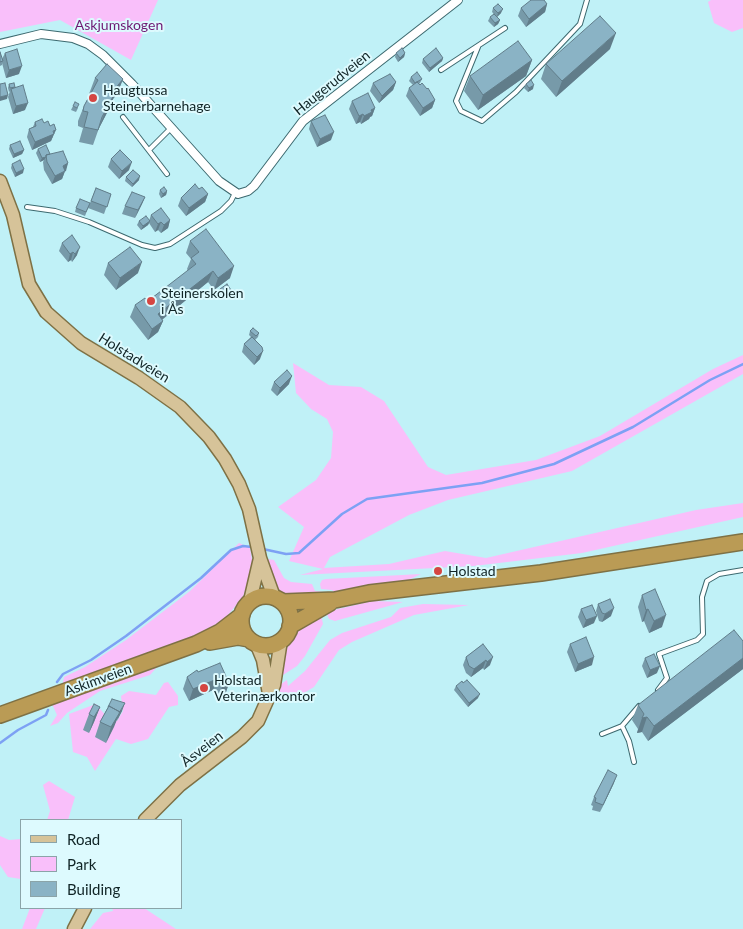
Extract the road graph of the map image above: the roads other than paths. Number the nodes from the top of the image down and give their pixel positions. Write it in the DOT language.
graph roads {
  1 [pos="458,0"];
  2 [pos="587,0"];
  3 [pos="505,28"];
  4 [pos="0,44"];
  5 [pos="478,46"];
  6 [pos="441,70"];
  7 [pos="123,117"];
  8 [pos="171,128"];
  9 [pos="149,150"];
  10 [pos="167,174"];
  11 [pos="0,181"];
  12 [pos="235,193"];
  13 [pos="28,206"];
  14 [pos="743,542"];
  15 [pos="260,558"];
  16 [pos="743,570"];
  17 [pos="278,600"];
  18 [pos="335,600"];
  19 [pos="250,602"];
  20 [pos="242,615"];
  21 [pos="290,626"];
  22 [pos="281,640"];
  23 [pos="253,641"];
  24 [pos="196,644"];
  25 [pos="655,692"];
  26 [pos="269,697"];
  27 [pos="644,702"];
  28 [pos="0,715"];
  29 [pos="622,726"];
  30 [pos="602,734"];
  31 [pos="634,762"];
  32 [pos="146,819"];
  33 [pos="84,909"];
  34 [pos="74,929"];
  1 -- 12 [label="street, Haugerudveien"];
  2 -- 5 [label="lane"];
  3 -- 5 [label="lane"];
  4 -- 8 [label="street"];
  5 -- 6 [label="lane"];
  7 -- 9 [label="lane"];
  8 -- 9 [label="lane"];
  8 -- 12 [label="street"];
  9 -- 10 [label="lane"];
  11 -- 15 [label="main road, Holstadveien"];
  12 -- 13 [label="lane, Haugerudveien"];
  14 -- 18 [label="highway"];
  15 -- 17 [label="main road, Holstadveien"];
  15 -- 19 [label="main road, Holstadveien"];
  16 -- 25 [label="lane"];
  17 -- 18 [label="highway"];
  17 -- 19 [label="highway"];
  17 -- 21 [label="highway"];
  18 -- 21 [label="highway"];
  19 -- 20 [label="highway"];
  20 -- 23 [label="highway"];
  20 -- 24 [label="highway, Askimveien"];
  21 -- 22 [label="highway"];
  22 -- 23 [label="highway"];
  22 -- 26 [label="main road, Åsveien"];
  23 -- 24 [label="highway, Askimveien"];
  23 -- 26 [label="main road"];
  24 -- 28 [label="highway, Askimveien"];
  26 -- 32 [label="main road, Åsveien"];
  27 -- 29 [label="lane"];
  29 -- 30 [label="lane"];
  29 -- 31 [label="lane"];
  33 -- 34 [label="main road"];
}
